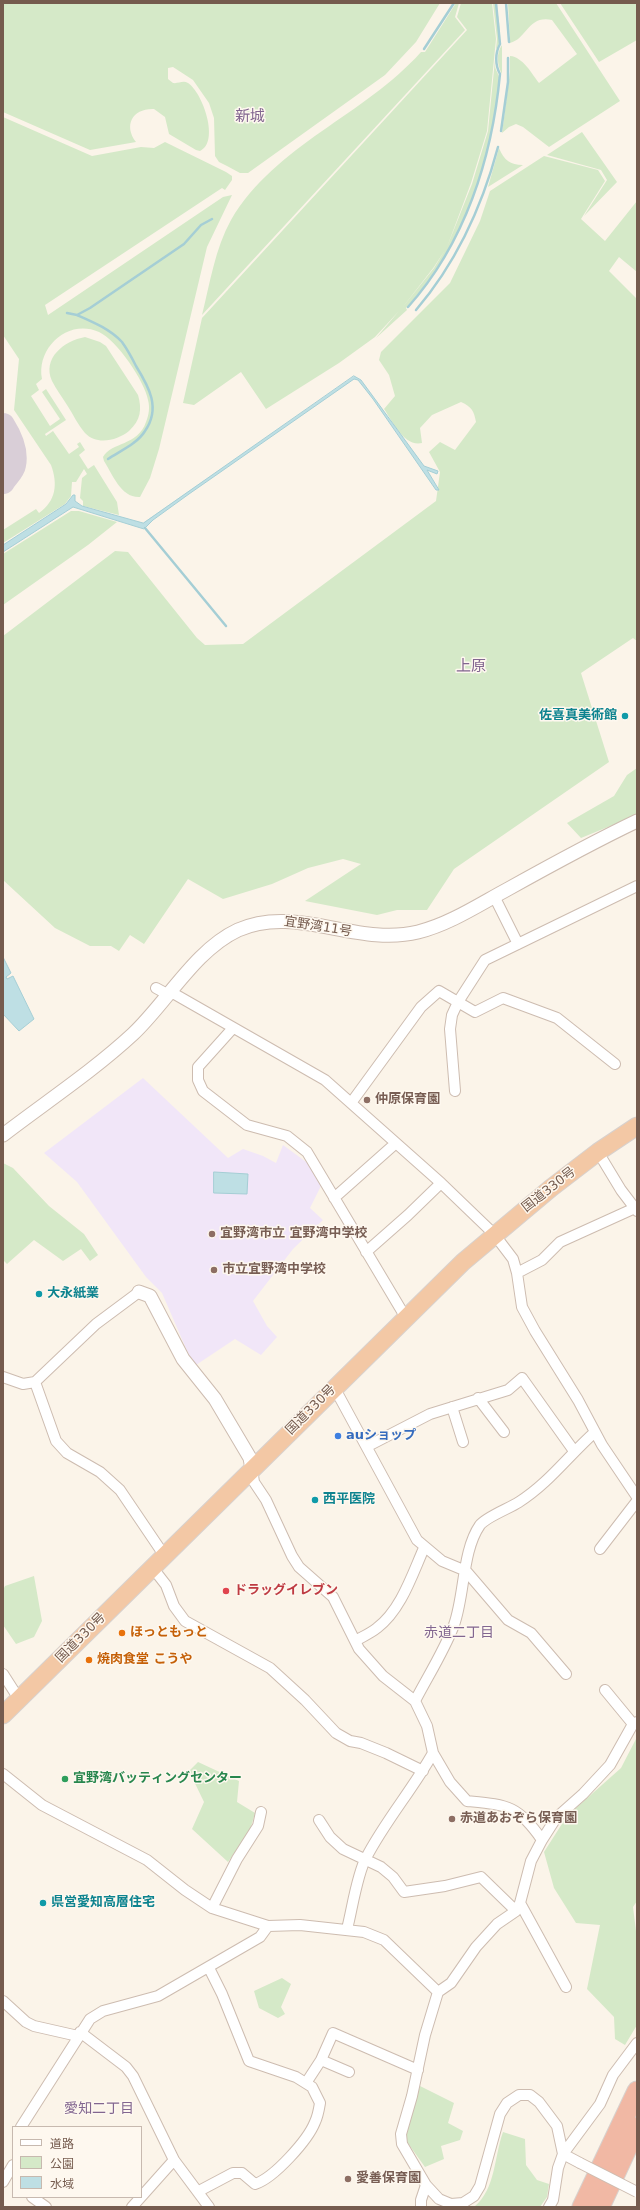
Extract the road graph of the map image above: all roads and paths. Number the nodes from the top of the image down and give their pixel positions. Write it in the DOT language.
graph roads {
  1 [pos="637,821"];
  2 [pos="637,886"];
  3 [pos="494,896"];
  4 [pos="518,944"];
  5 [pos="156,988"];
  6 [pos="170,994"];
  7 [pos="458,1002"];
  8 [pos="233,1028"];
  9 [pos="615,1064"];
  10 [pos="455,1091"];
  11 [pos="351,1103"];
  12 [pos="637,1126"];
  13 [pos="3,1135"];
  14 [pos="396,1143"];
  15 [pos="598,1152"];
  16 [pos="441,1183"];
  17 [pos="334,1198"];
  18 [pos="636,1209"];
  19 [pos="494,1234"];
  20 [pos="366,1252"];
  21 [pos="518,1273"];
  22 [pos="139,1292"];
  23 [pos="406,1318"];
  24 [pos="3,1377"];
  25 [pos="35,1382"];
  26 [pos="334,1388"];
  27 [pos="478,1398"];
  28 [pos="452,1407"];
  29 [pos="504,1432"];
  30 [pos="595,1432"];
  31 [pos="463,1442"];
  32 [pos="368,1446"];
  33 [pos="574,1451"];
  34 [pos="252,1469"];
  35 [pos="637,1497"];
  36 [pos="637,1501"];
  37 [pos="424,1548"];
  38 [pos="600,1549"];
  39 [pos="164,1555"];
  40 [pos="152,1567"];
  41 [pos="466,1571"];
  42 [pos="355,1641"];
  43 [pos="3,1674"];
  44 [pos="566,1674"];
  45 [pos="605,1690"];
  46 [pos="19,1698"];
  47 [pos="415,1701"];
  48 [pos="3,1714"];
  49 [pos="635,1723"];
  50 [pos="434,1753"];
  51 [pos="423,1771"];
  52 [pos="3,1774"];
  53 [pos="261,1812"];
  54 [pos="319,1820"];
  55 [pos="542,1840"];
  56 [pos="365,1860"];
  57 [pos="518,1907"];
  58 [pos="212,1908"];
  59 [pos="268,1926"];
  60 [pos="347,1929"];
  61 [pos="209,1968"];
  62 [pos="566,1987"];
  63 [pos="438,1992"];
  64 [pos="3,2001"];
  65 [pos="79,2034"];
  66 [pos="637,2043"];
  67 [pos="321,2060"];
  68 [pos="418,2070"];
  69 [pos="349,2072"];
  70 [pos="306,2083"];
  71 [pos="637,2092"];
  72 [pos="22,2126"];
  73 [pos="637,2127"];
  74 [pos="563,2154"];
  75 [pos="174,2160"];
  76 [pos="12,2168"];
  77 [pos="7,2181"];
  78 [pos="426,2185"];
  79 [pos="199,2191"];
  80 [pos="637,2192"];
  81 [pos="142,2196"];
  82 [pos="33,2198"];
  83 [pos="140,2198"];
  84 [pos="46,2207"];
  85 [pos="132,2207"];
  86 [pos="209,2207"];
  87 [pos="421,2207"];
  88 [pos="549,2207"];
  89 [pos="582,2207"];
  90 [pos="600,2207"];
  1 -- 3 [label="street, 宜野湾11号"];
  2 -- 4 [label="street"];
  3 -- 4 [label="street"];
  3 -- 6 [label="street, 宜野湾11号"];
  4 -- 7 [label="street"];
  5 -- 6 [label="street"];
  6 -- 8 [label="street"];
  6 -- 13 [label="street, 宜野湾11号"];
  7 -- 9 [label="street"];
  7 -- 10 [label="street"];
  7 -- 11 [label="street"];
  8 -- 11 [label="street"];
  8 -- 17 [label="street"];
  11 -- 14 [label="street"];
  12 -- 15 [label="highway, 国道330号"];
  14 -- 16 [label="street"];
  14 -- 17 [label="street"];
  15 -- 18 [label="street"];
  15 -- 19 [label="highway, 国道330号"];
  16 -- 19 [label="street"];
  16 -- 20 [label="street"];
  17 -- 20 [label="street"];
  18 -- 21 [label="street"];
  19 -- 21 [label="street"];
  19 -- 23 [label="highway, 国道330号"];
  20 -- 23 [label="street"];
  21 -- 30 [label="street"];
  22 -- 25 [label="street"];
  22 -- 34 [label="street"];
  23 -- 26 [label="highway, 国道330号"];
  24 -- 25 [label="street"];
  25 -- 39 [label="street"];
  26 -- 32 [label="street"];
  26 -- 34 [label="highway, 国道330号"];
  27 -- 28 [label="street"];
  27 -- 29 [label="street"];
  27 -- 33 [label="street"];
  28 -- 31 [label="street"];
  28 -- 32 [label="street"];
  30 -- 33 [label="street"];
  30 -- 35 [label="street"];
  32 -- 37 [label="street"];
  33 -- 41 [label="street"];
  34 -- 39 [label="highway, 国道330号"];
  34 -- 42 [label="street"];
  36 -- 38 [label="street"];
  37 -- 41 [label="street"];
  37 -- 42 [label="street"];
  39 -- 40 [label="highway, 国道330号"];
  40 -- 46 [label="highway, 国道330号"];
  40 -- 51 [label="street"];
  41 -- 44 [label="street"];
  41 -- 47 [label="street"];
  42 -- 47 [label="street"];
  43 -- 46 [label="street"];
  45 -- 49 [label="street"];
  46 -- 48 [label="highway, 国道330号"];
  47 -- 50 [label="street"];
  49 -- 55 [label="street"];
  50 -- 51 [label="street"];
  50 -- 55 [label="street"];
  51 -- 56 [label="street"];
  52 -- 58 [label="street"];
  53 -- 58 [label="street"];
  54 -- 56 [label="street"];
  55 -- 57 [label="street"];
  56 -- 57 [label="street"];
  56 -- 60 [label="street"];
  57 -- 62 [label="street"];
  57 -- 63 [label="street"];
  58 -- 59 [label="street"];
  59 -- 60 [label="street"];
  59 -- 61 [label="street"];
  60 -- 63 [label="street"];
  61 -- 65 [label="street"];
  61 -- 70 [label="street"];
  63 -- 68 [label="street"];
  64 -- 65 [label="street"];
  65 -- 72 [label="street"];
  65 -- 75 [label="street"];
  66 -- 74 [label="street"];
  67 -- 68 [label="street"];
  67 -- 69 [label="street"];
  67 -- 70 [label="street"];
  68 -- 78 [label="street"];
  70 -- 79 [label="street"];
  71 -- 89 [label="highway"];
  73 -- 90 [label="highway"];
  74 -- 78 [label="street"];
  74 -- 80 [label="street, bridge"];
  74 -- 88 [label="street"];
  75 -- 79 [label="street"];
  75 -- 81 [label="street"];
  76 -- 77 [label="street"];
  78 -- 87 [label="street"];
  79 -- 86 [label="street"];
  82 -- 84 [label="street"];
  83 -- 85 [label="street"];
}
